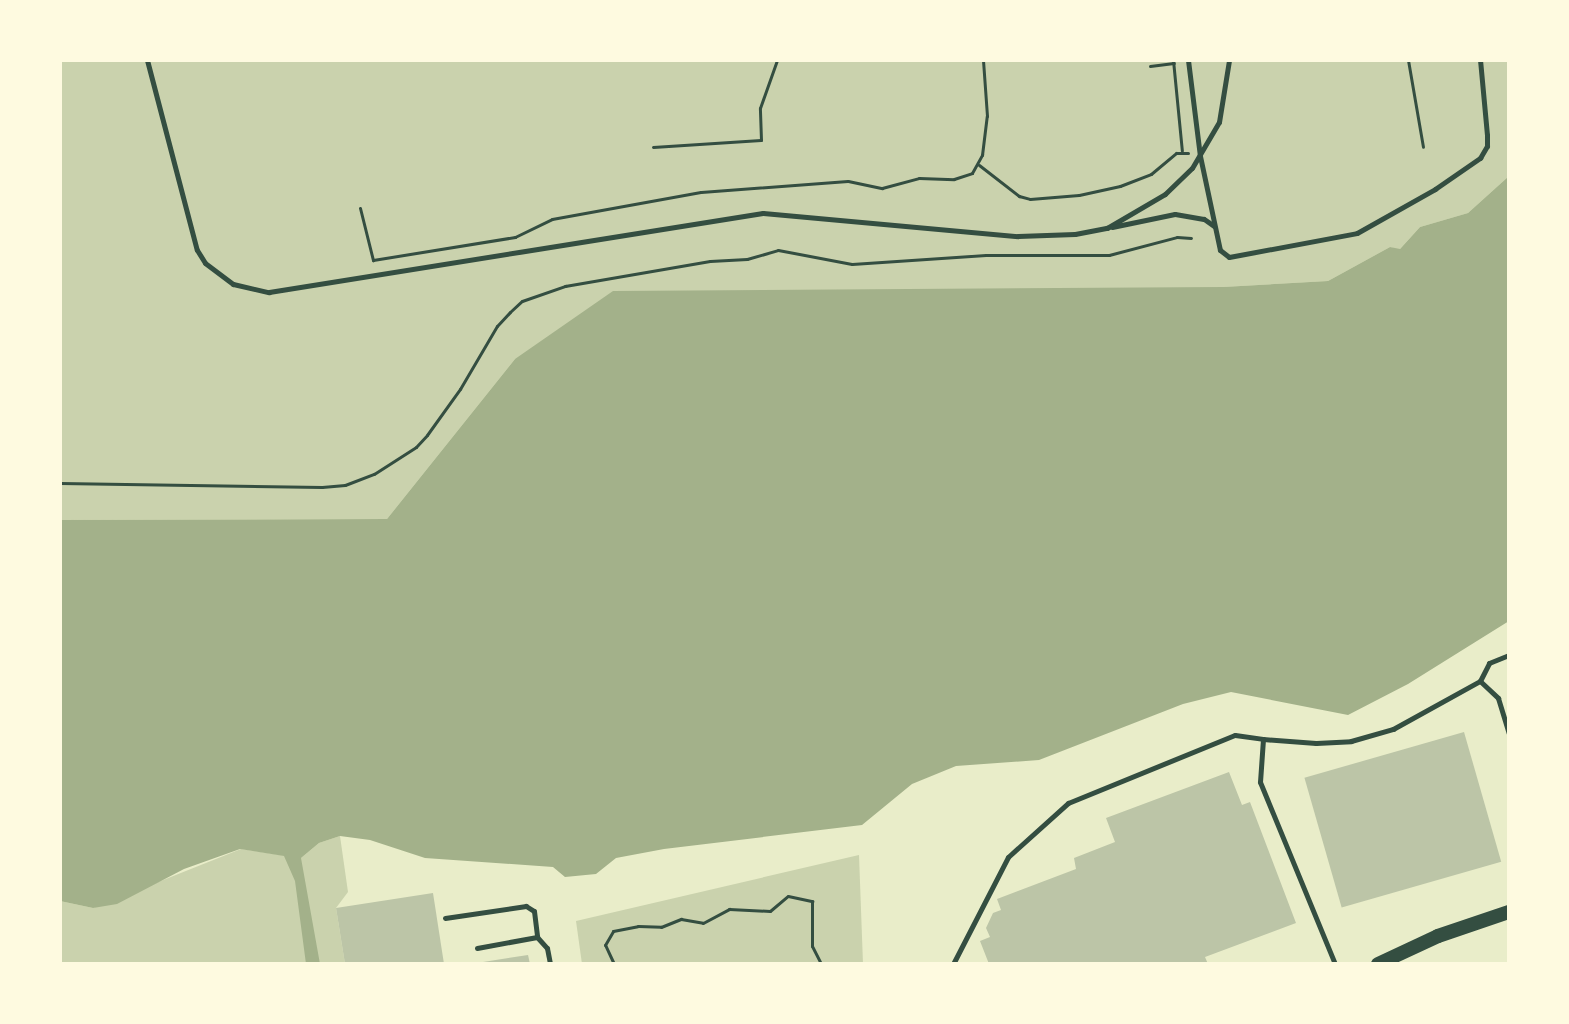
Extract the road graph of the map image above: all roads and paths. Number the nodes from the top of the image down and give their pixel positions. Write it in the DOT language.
graph roads {
  1 [pos="147,60"];
  2 [pos="777,60"];
  3 [pos="983,60"];
  4 [pos="1229,60"];
  5 [pos="1408,60"];
  6 [pos="1480,60"];
  7 [pos="1188,61"];
  8 [pos="1173,62"];
  9 [pos="1150,66"];
  10 [pos="653,147"];
  11 [pos="1423,147"];
  12 [pos="1182,151"];
  13 [pos="1200,156"];
  14 [pos="979,165"];
  15 [pos="360,208"];
  16 [pos="1215,227"];
  17 [pos="1107,228"];
  18 [pos="1191,238"];
  19 [pos="60,483"];
  20 [pos="1509,655"];
  21 [pos="1480,681"];
  22 [pos="1509,734"];
  23 [pos="1263,739"];
  24 [pos="1509,912"];
  25 [pos="445,918"];
  26 [pos="537,937"];
  27 [pos="477,948"];
  28 [pos="550,964"];
  29 [pos="614,964"];
  30 [pos="821,964"];
  31 [pos="953,964"];
  32 [pos="1335,964"];
  33 [pos="1378,964"];
  1 -- 17 [label="lane"];
  2 -- 10 [label="path"];
  3 -- 14 [label="path"];
  4 -- 13 [label="lane"];
  5 -- 11 [label="path"];
  6 -- 16 [label="lane"];
  7 -- 8 [label="path"];
  7 -- 13 [label="lane"];
  8 -- 9 [label="path"];
  8 -- 12 [label="path"];
  12 -- 13 [label="path"];
  12 -- 14 [label="path"];
  13 -- 16 [label="lane"];
  13 -- 17 [label="lane"];
  14 -- 15 [label="path"];
  16 -- 17 [label="lane"];
  18 -- 19 [label="path"];
  20 -- 21 [label="lane"];
  21 -- 22 [label="lane"];
  21 -- 23 [label="lane"];
  23 -- 31 [label="lane"];
  23 -- 32 [label="lane"];
  24 -- 33 [label="main road"];
  25 -- 26 [label="lane"];
  26 -- 27 [label="lane"];
  26 -- 28 [label="lane"];
  29 -- 30 [label="path"];
}
